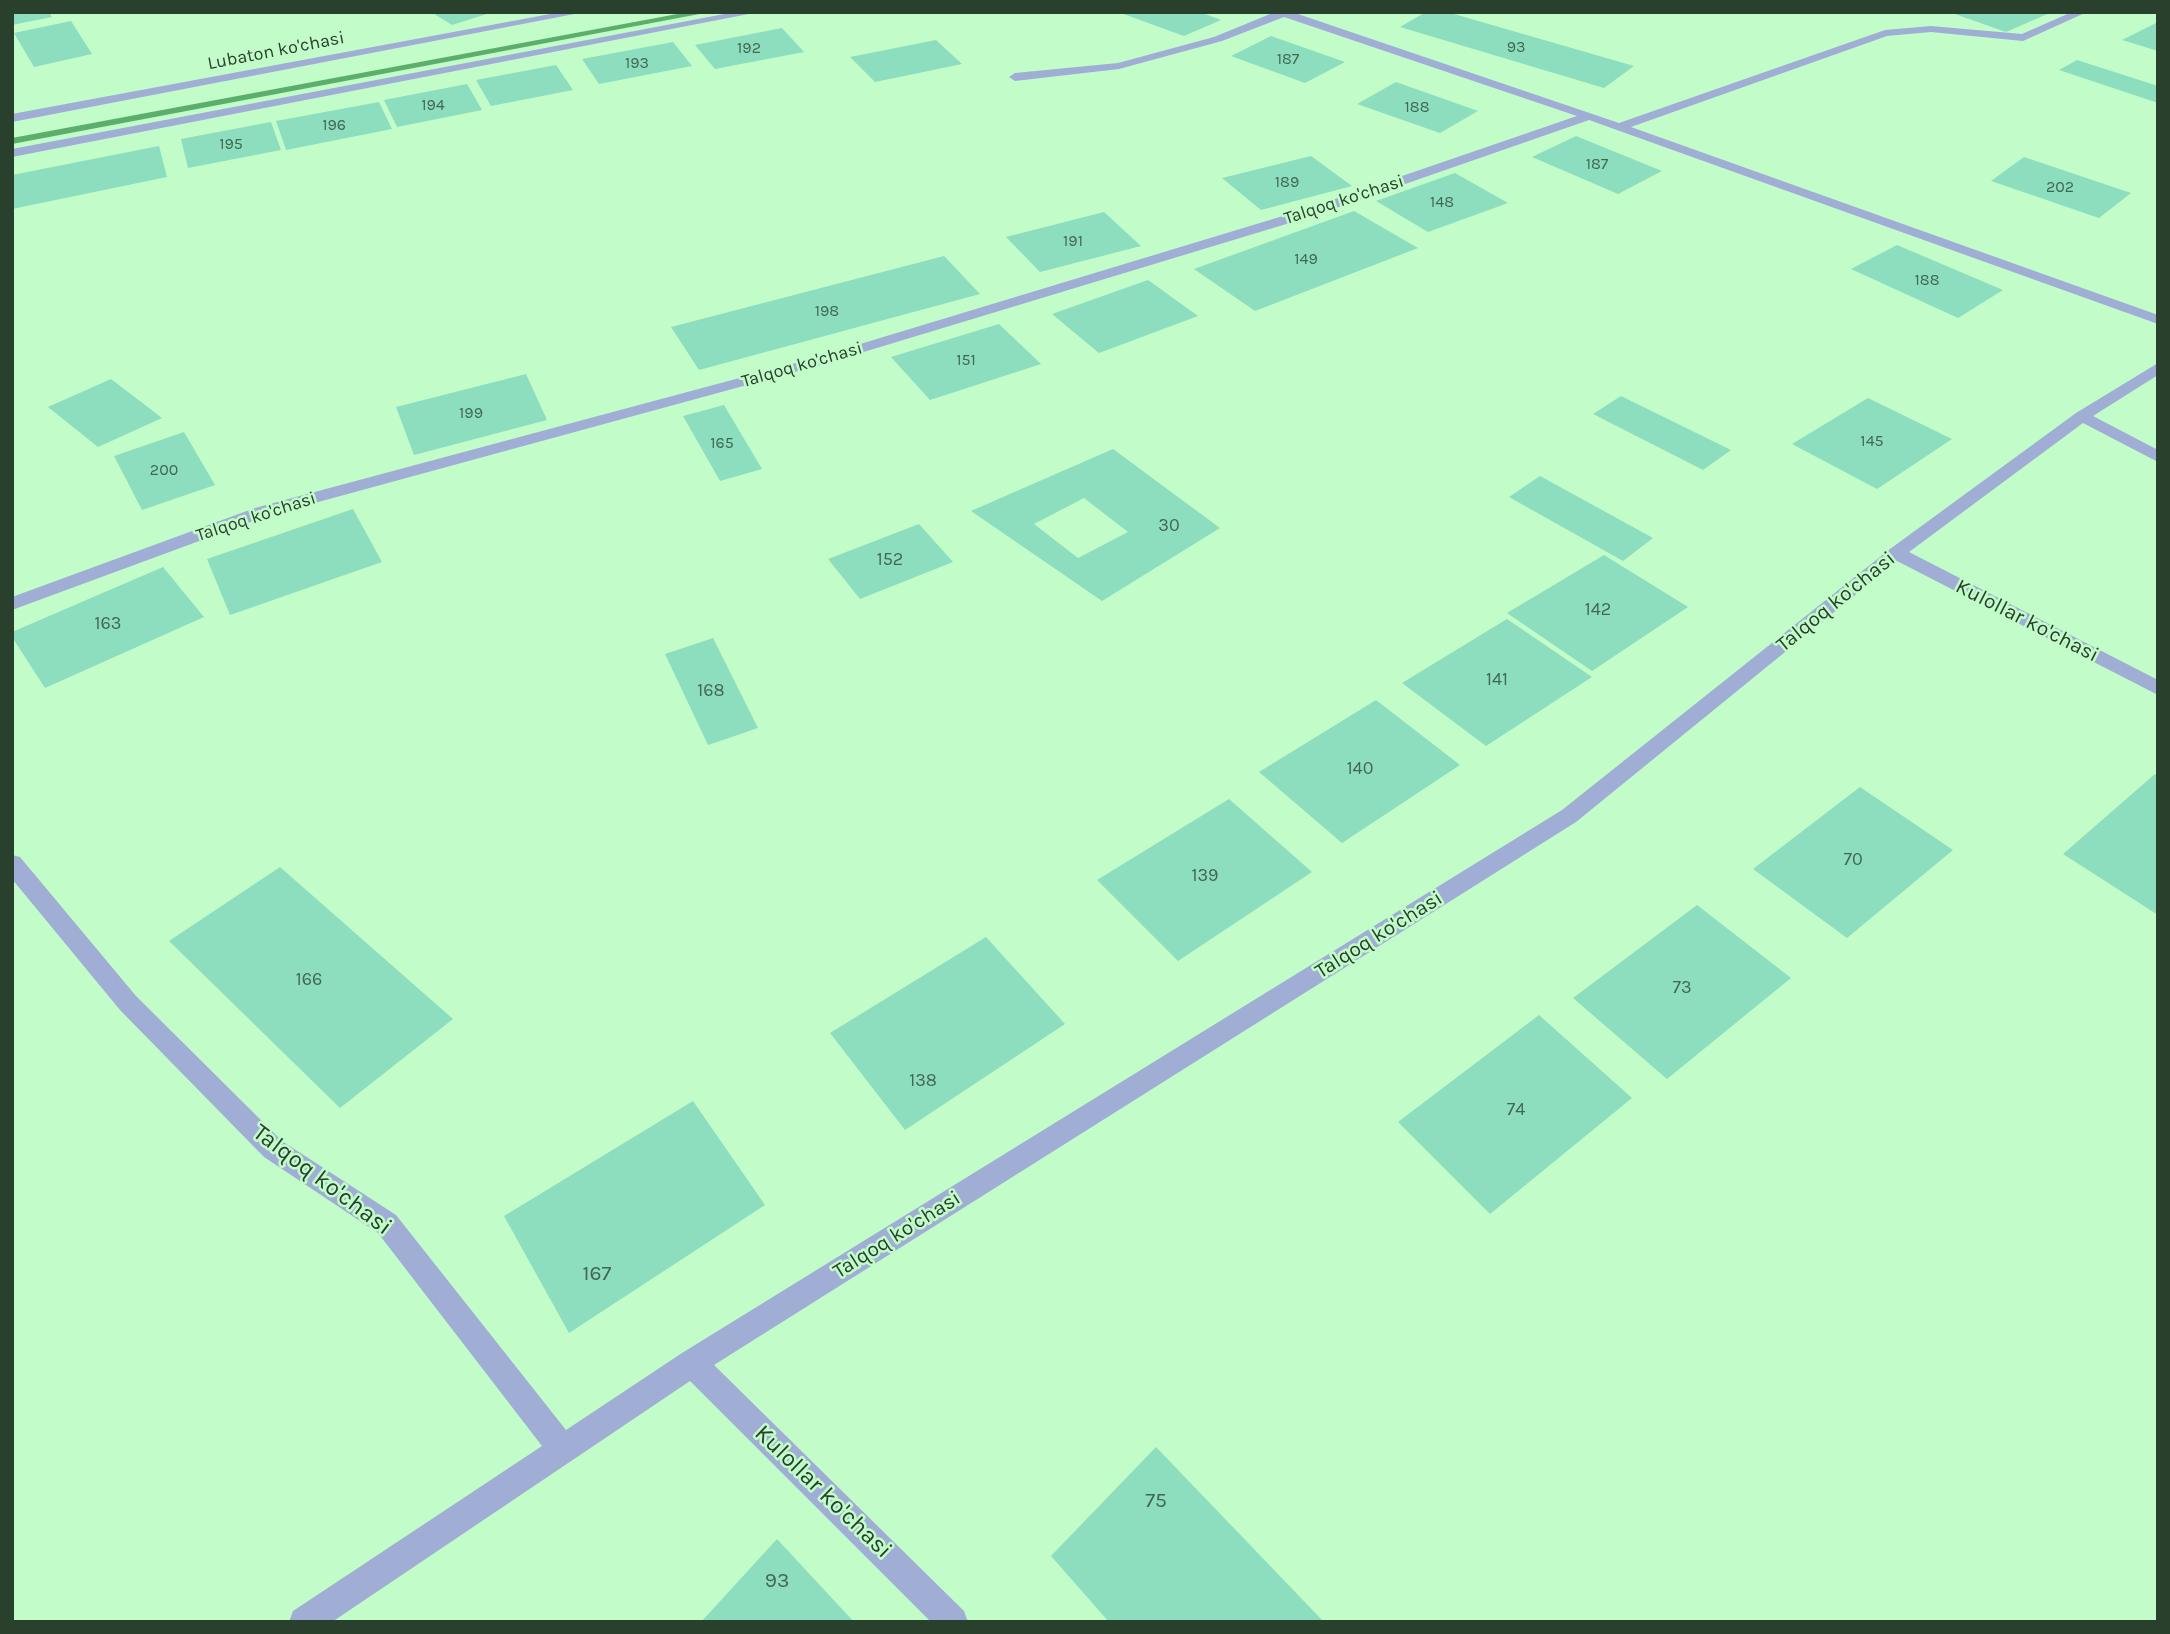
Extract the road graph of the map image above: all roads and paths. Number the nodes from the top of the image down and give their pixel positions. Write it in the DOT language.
graph roads {
  1 [pos="580,12"];
  2 [pos="754,12"];
  3 [pos="2082,12"];
  4 [pos="1282,13"];
  5 [pos="540,15"];
  6 [pos="1015,76"];
  7 [pos="1589,116"];
  8 [pos="12,118"];
  9 [pos="1618,127"];
  10 [pos="12,153"];
  11 [pos="2158,320"];
  12 [pos="2158,368"];
  13 [pos="2082,416"];
  14 [pos="2158,457"];
  15 [pos="1896,553"];
  16 [pos="12,604"];
  17 [pos="2158,688"];
  18 [pos="12,863"];
  19 [pos="692,1363"];
  20 [pos="562,1448"];
  21 [pos="304,1622"];
  22 [pos="953,1622"];
  1 -- 5 [label="street, Lubaton ko'chasi"];
  2 -- 10 [label="street"];
  3 -- 9 [label="street"];
  4 -- 6 [label="street"];
  4 -- 7 [label="street"];
  5 -- 8 [label="street, Lubaton ko'chasi"];
  7 -- 9 [label="street"];
  7 -- 16 [label="street, Talqoq ko'chasi"];
  9 -- 11 [label="street"];
  12 -- 13 [label="street, Talqoq ko'chasi"];
  13 -- 14 [label="street"];
  13 -- 15 [label="street, Talqoq ko'chasi"];
  15 -- 17 [label="street, Kulollar ko'chasi"];
  15 -- 19 [label="street, Talqoq ko'chasi"];
  18 -- 20 [label="street, Talqoq ko'chasi"];
  19 -- 20 [label="street, Talqoq ko'chasi"];
  19 -- 22 [label="street, Kulollar ko'chasi"];
  20 -- 21 [label="street, Talqoq ko'chasi"];
}
